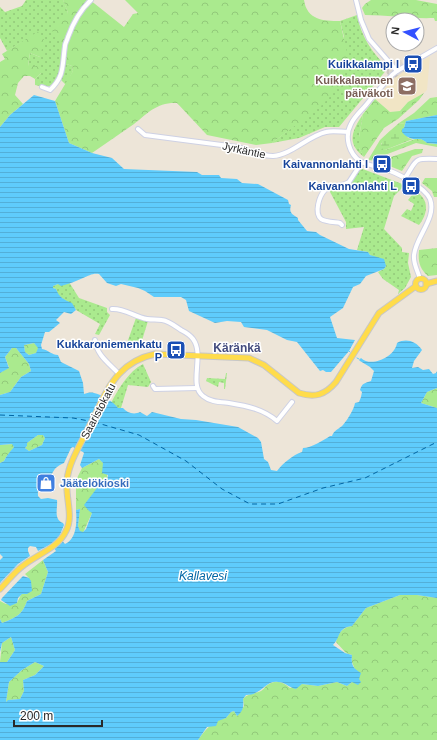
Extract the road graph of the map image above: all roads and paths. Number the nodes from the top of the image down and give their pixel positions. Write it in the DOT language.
graph roads {
  1 [pos="91,0"];
  2 [pos="356,0"];
  3 [pos="437,48"];
  4 [pos="397,70"];
  5 [pos="42,88"];
  6 [pos="138,129"];
  7 [pos="348,132"];
  8 [pos="437,159"];
  9 [pos="362,162"];
  10 [pos="405,178"];
  11 [pos="342,225"];
  12 [pos="420,279"];
  13 [pos="437,282"];
  14 [pos="426,284"];
  15 [pos="416,286"];
  16 [pos="112,309"];
  17 [pos="95,340"];
  18 [pos="197,355"];
  19 [pos="119,374"];
  20 [pos="153,386"];
  21 [pos="196,388"];
  22 [pos="292,402"];
  23 [pos="0,589"];
  1 -- 5 [label="street"];
  2 -- 4 [label="street"];
  3 -- 4 [label="street"];
  4 -- 7 [label="street"];
  6 -- 7 [label="street, Jyrkäntie"];
  7 -- 9 [label="street"];
  8 -- 10 [label="street"];
  9 -- 10 [label="street"];
  9 -- 11 [label="street"];
  10 -- 12 [label="street"];
  12 -- 14 [label="main road"];
  12 -- 15 [label="main road"];
  13 -- 14 [label="main road"];
  14 -- 15 [label="main road"];
  15 -- 18 [label="main road, Saaristokatu"];
  16 -- 18 [label="street"];
  17 -- 19 [label="street"];
  18 -- 19 [label="main road, Saaristokatu"];
  18 -- 21 [label="street"];
  19 -- 23 [label="main road, Saaristokatu"];
  20 -- 21 [label="street"];
  21 -- 22 [label="street"];
}
